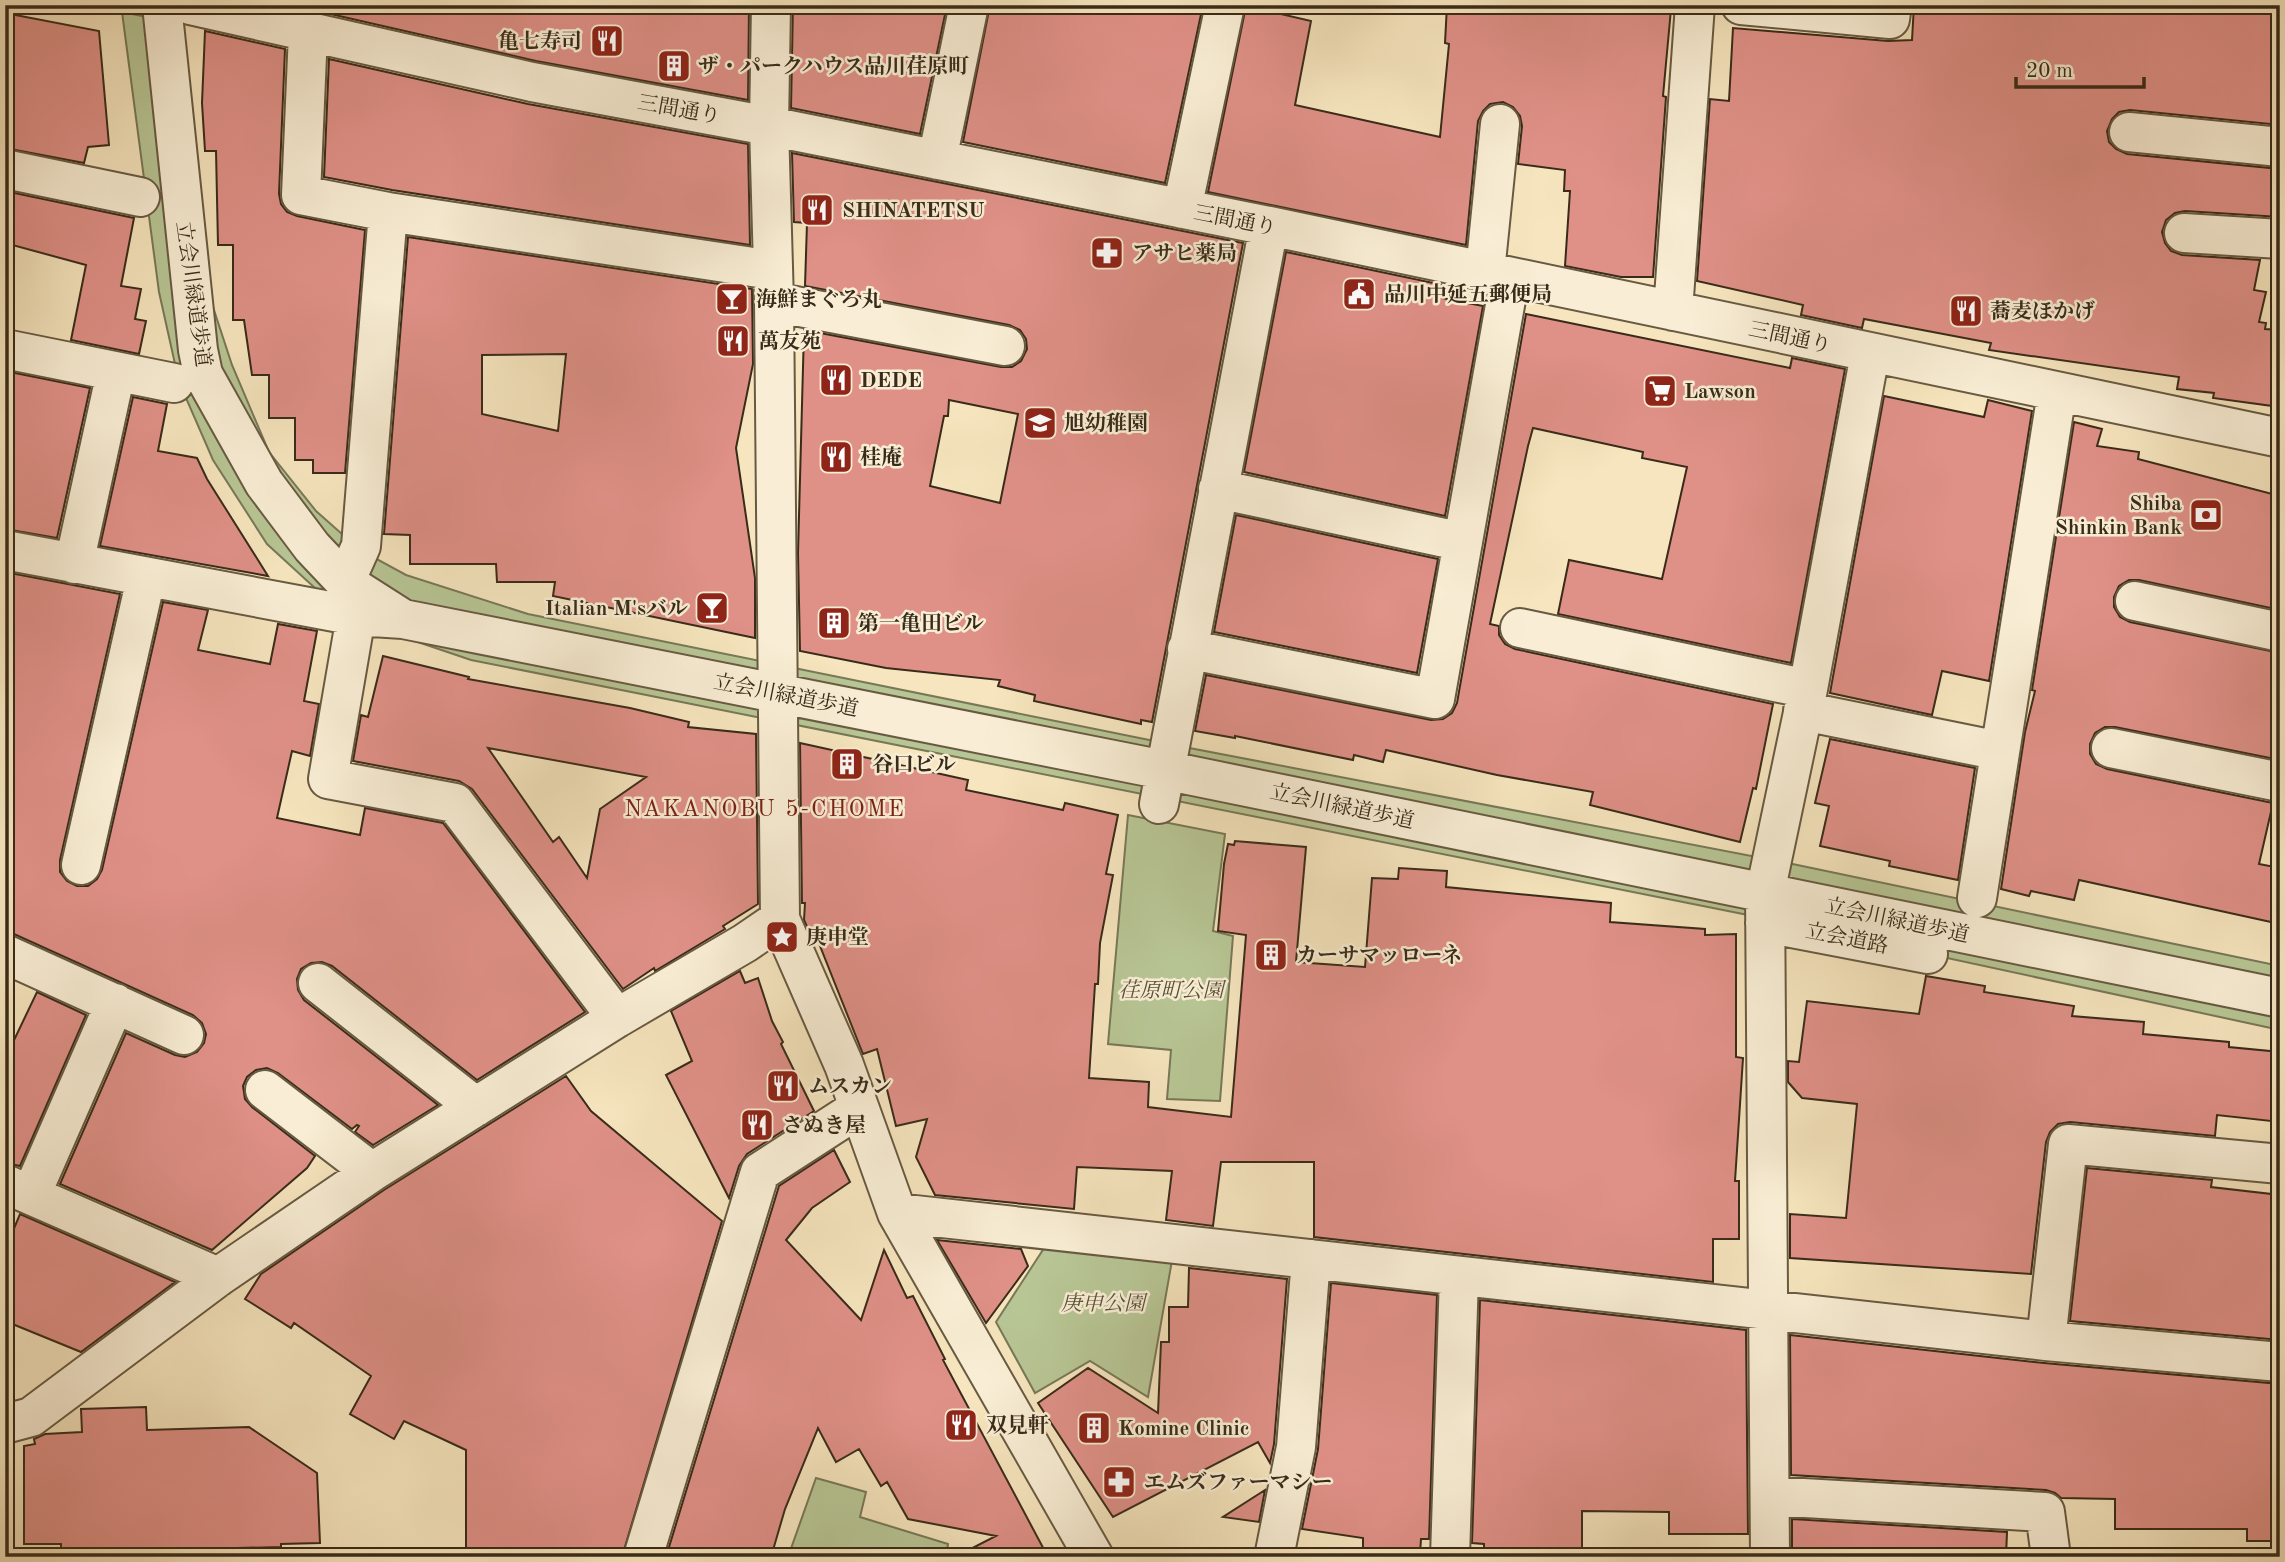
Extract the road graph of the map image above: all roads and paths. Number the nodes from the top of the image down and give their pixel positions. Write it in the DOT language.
graph roads {
  1 [pos="162,5"];
  2 [pos="190,5"];
  3 [pos="771,5"];
  4 [pos="969,5"];
  5 [pos="1225,5"];
  6 [pos="1695,5"];
  7 [pos="1741,5"];
  8 [pos="1892,5"];
  9 [pos="308,33"];
  10 [pos="1500,124"];
  11 [pos="769,126"];
  12 [pos="2129,132"];
  13 [pos="2280,146"];
  14 [pos="937,160"];
  15 [pos="5,169"];
  16 [pos="140,197"];
  17 [pos="1182,209"];
  18 [pos="388,212"];
  19 [pos="1269,226"];
  20 [pos="2185,233"];
  21 [pos="2280,239"];
  22 [pos="1498,274"];
  23 [pos="773,286"];
  24 [pos="1673,312"];
  25 [pos="1005,346"];
  26 [pos="5,349"];
  27 [pos="1870,354"];
  28 [pos="116,372"];
  29 [pos="174,383"];
  30 [pos="2057,392"];
  31 [pos="2280,438"];
  32 [pos="1218,489"];
  33 [pos="1463,542"];
  34 [pos="5,550"];
  35 [pos="74,564"];
  36 [pos="146,578"];
  37 [pos="350,599"];
  38 [pos="2135,601"];
  39 [pos="1520,628"];
  40 [pos="2280,632"];
  41 [pos="1187,649"];
  42 [pos="778,693"];
  43 [pos="1805,700"];
  44 [pos="2111,748"];
  45 [pos="2000,751"];
  46 [pos="2280,782"];
  47 [pos="1161,787"];
  48 [pos="81,865"];
  49 [pos="1977,898"];
  50 [pos="1765,908"];
  51 [pos="780,919"];
  52 [pos="5,954"];
  53 [pos="1928,954"];
  54 [pos="318,984"];
  55 [pos="2280,998"];
  56 [pos="115,1003"];
  57 [pos="617,1018"];
  58 [pos="184,1034"];
  59 [pos="265,1090"];
  60 [pos="476,1107"];
  61 [pos="859,1108"];
  62 [pos="2280,1164"];
  63 [pos="372,1172"];
  64 [pos="18,1190"];
  65 [pos="897,1213"];
  66 [pos="1311,1259"];
  67 [pos="1459,1276"];
  68 [pos="218,1277"];
  69 [pos="1768,1310"];
  70 [pos="2046,1341"];
  71 [pos="2280,1362"];
  72 [pos="5,1424"];
  73 [pos="1770,1496"];
  74 [pos="643,1557"];
  75 [pos="1094,1557"];
  76 [pos="1274,1557"];
  77 [pos="1450,1557"];
  78 [pos="1770,1557"];
  79 [pos="2051,1557"];
  1 -- 37 [label="street, 立会川緑道歩道"];
  2 -- 9 [label="street, 三間通り"];
  3 -- 11 [label="street"];
  4 -- 14 [label="street"];
  5 -- 17 [label="street"];
  6 -- 24 [label="street"];
  7 -- 8 [label="street"];
  9 -- 11 [label="street, 三間通り"];
  9 -- 18 [label="street"];
  10 -- 22 [label="street"];
  11 -- 14 [label="street, 三間通り"];
  11 -- 23 [label="street"];
  12 -- 13 [label="street"];
  14 -- 17 [label="street, 三間通り"];
  15 -- 16 [label="street"];
  17 -- 19 [label="street, 三間通り"];
  18 -- 23 [label="street"];
  18 -- 37 [label="street"];
  19 -- 22 [label="street, 三間通り"];
  19 -- 32 [label="street"];
  20 -- 21 [label="street"];
  22 -- 24 [label="street, 三間通り"];
  22 -- 33 [label="street"];
  23 -- 25 [label="street"];
  23 -- 42 [label="street"];
  24 -- 27 [label="street, 三間通り"];
  26 -- 28 [label="street"];
  27 -- 30 [label="street, 三間通り"];
  27 -- 43 [label="street"];
  28 -- 29 [label="street"];
  28 -- 35 [label="street"];
  30 -- 31 [label="street, 三間通り"];
  30 -- 45 [label="street"];
  32 -- 33 [label="street"];
  32 -- 41 [label="street"];
  33 -- 41 [label="street"];
  34 -- 35 [label="street"];
  35 -- 36 [label="street"];
  36 -- 37 [label="street"];
  36 -- 48 [label="street"];
  37 -- 42 [label="street, 立会川緑道歩道"];
  37 -- 57 [label="street"];
  38 -- 40 [label="street"];
  39 -- 43 [label="street"];
  41 -- 47 [label="street"];
  42 -- 47 [label="street, 立会川緑道歩道"];
  42 -- 51 [label="street"];
  43 -- 45 [label="street"];
  43 -- 50 [label="street"];
  44 -- 46 [label="street"];
  45 -- 49 [label="street"];
  47 -- 50 [label="street, 立会川緑道歩道"];
  50 -- 53 [label="street, 立会道路"];
  50 -- 55 [label="street, 立会川緑道歩道"];
  50 -- 69 [label="street"];
  51 -- 57 [label="street"];
  51 -- 61 [label="street"];
  52 -- 56 [label="street"];
  54 -- 60 [label="street"];
  56 -- 58 [label="street"];
  56 -- 64 [label="street"];
  57 -- 60 [label="street"];
  59 -- 63 [label="street"];
  60 -- 63 [label="street"];
  61 -- 65 [label="street"];
  61 -- 74 [label="street"];
  62 -- 70 [label="street"];
  63 -- 68 [label="street"];
  64 -- 68 [label="street"];
  65 -- 66 [label="street"];
  65 -- 75 [label="street"];
  66 -- 67 [label="street"];
  66 -- 76 [label="street"];
  67 -- 69 [label="street"];
  67 -- 77 [label="street"];
  68 -- 72 [label="street"];
  69 -- 70 [label="street"];
  69 -- 73 [label="street"];
  70 -- 71 [label="street"];
  73 -- 78 [label="street"];
  73 -- 79 [label="street"];
}
